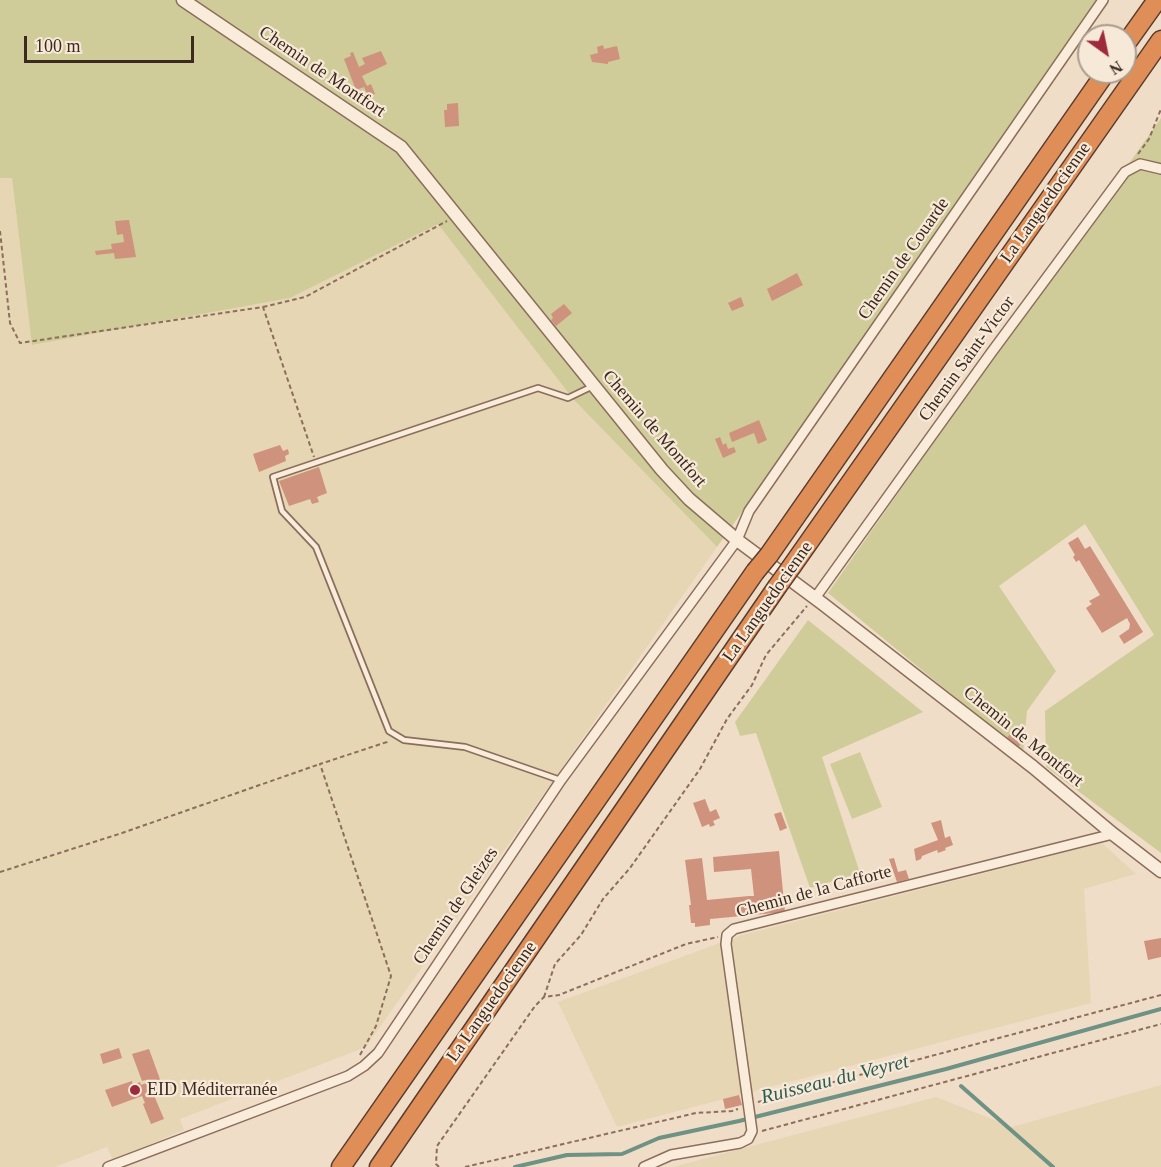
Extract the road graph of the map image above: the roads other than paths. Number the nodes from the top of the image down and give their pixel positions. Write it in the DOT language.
graph roads {
  1 [pos="183,0"];
  2 [pos="1103,0"];
  3 [pos="1157,0"];
  4 [pos="1137,28"];
  5 [pos="1161,40"];
  6 [pos="1098,84"];
  7 [pos="1161,169"];
  8 [pos="593,386"];
  9 [pos="736,540"];
  10 [pos="815,598"];
  11 [pos="561,780"];
  12 [pos="1113,834"];
  13 [pos="1161,871"];
  14 [pos="108,1167"];
  15 [pos="341,1167"];
  16 [pos="379,1167"];
  17 [pos="644,1167"];
  1 -- 8 [label="street, Chemin de Montfort"];
  2 -- 9 [label="street, Chemin de Couarde"];
  3 -- 4 [label="highway"];
  5 -- 16 [label="highway, La Languedocienne, bridge"];
  6 -- 15 [label="highway, La Languedocienne, bridge"];
  7 -- 10 [label="street, Chemin Saint-Victor"];
  8 -- 9 [label="street, Chemin de Montfort"];
  8 -- 11 [label="lane"];
  9 -- 10 [label="street, Chemin de Montfort"];
  9 -- 11 [label="street, Chemin de Gleizes"];
  10 -- 12 [label="street, Chemin de Montfort"];
  11 -- 14 [label="street, Chemin de Gleizes"];
  12 -- 13 [label="street, Chemin de Montfort"];
  12 -- 17 [label="street, Chemin de la Cafforte"];
}
